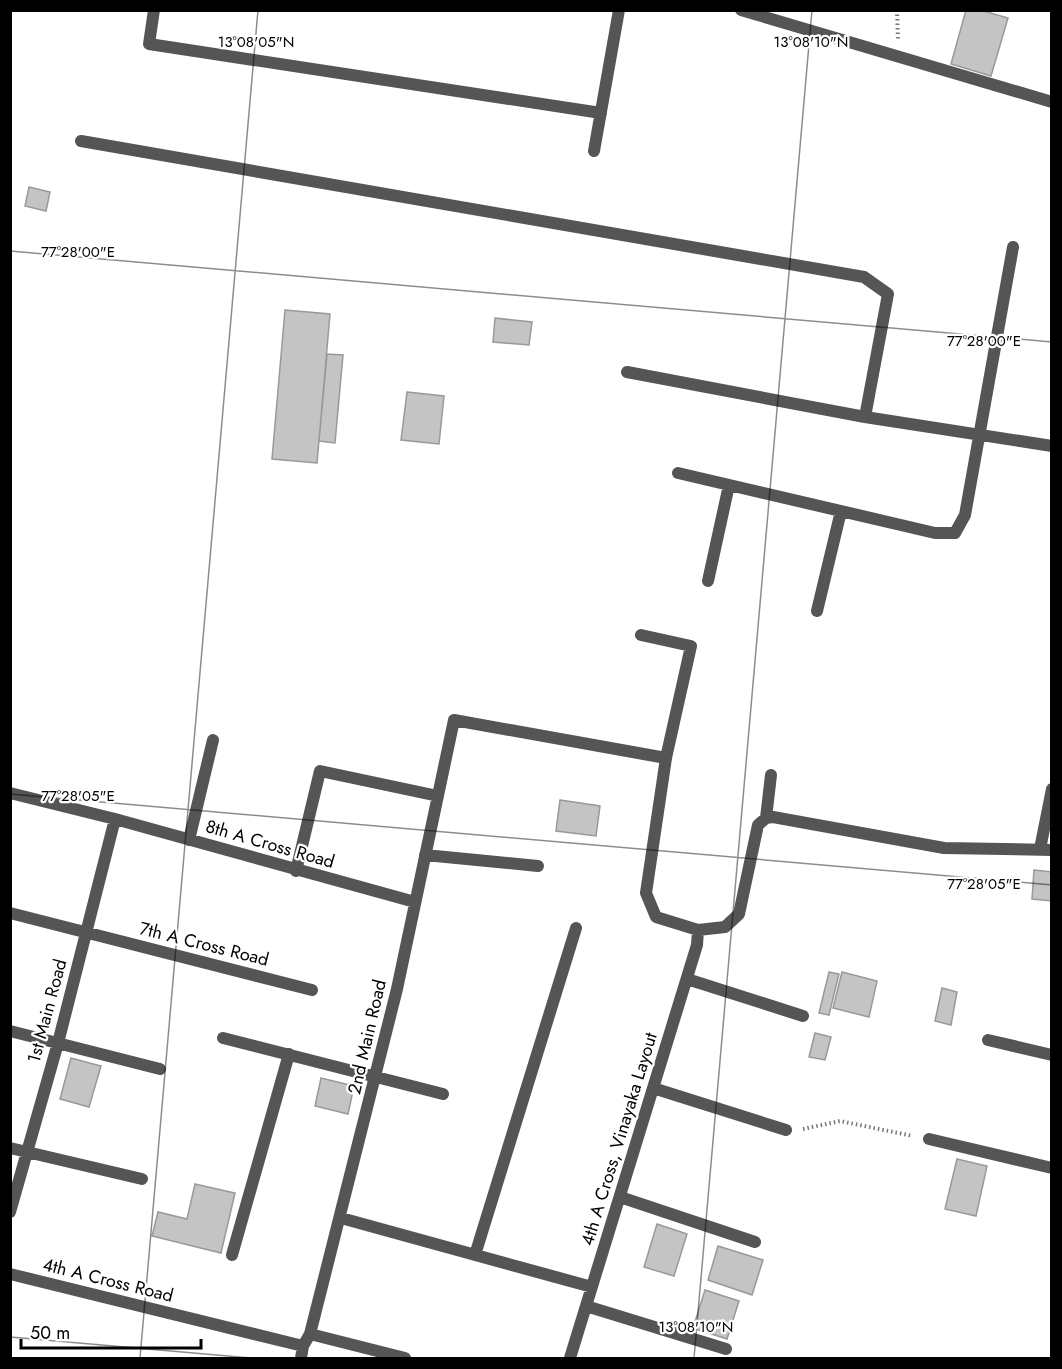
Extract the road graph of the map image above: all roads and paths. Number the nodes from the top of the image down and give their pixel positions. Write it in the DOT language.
graph roads {
  1 [pos="154,10"];
  2 [pos="619,10"];
  3 [pos="741,10"];
  4 [pos="897,10"];
  5 [pos="898,58"];
  6 [pos="1052,102"];
  7 [pos="601,113"];
  8 [pos="81,141"];
  9 [pos="594,151"];
  10 [pos="1013,247"];
  11 [pos="627,372"];
  12 [pos="865,417"];
  13 [pos="980,435"];
  14 [pos="1052,446"];
  15 [pos="678,473"];
  16 [pos="729,485"];
  17 [pos="841,511"];
  18 [pos="708,581"];
  19 [pos="817,611"];
  20 [pos="641,635"];
  21 [pos="213,740"];
  22 [pos="666,758"];
  23 [pos="771,776"];
  24 [pos="1052,789"];
  25 [pos="10,793"];
  26 [pos="438,796"];
  27 [pos="766,818"];
  28 [pos="115,819"];
  29 [pos="189,840"];
  30 [pos="1046,850"];
  31 [pos="425,855"];
  32 [pos="538,866"];
  33 [pos="296,871"];
  34 [pos="415,902"];
  35 [pos="10,913"];
  36 [pos="576,928"];
  37 [pos="698,930"];
  38 [pos="86,933"];
  39 [pos="687,979"];
  40 [pos="312,990"];
  41 [pos="803,1016"];
  42 [pos="10,1031"];
  43 [pos="223,1038"];
  44 [pos="988,1040"];
  45 [pos="58,1043"];
  46 [pos="289,1054"];
  47 [pos="1052,1055"];
  48 [pos="160,1069"];
  49 [pos="376,1077"];
  50 [pos="653,1088"];
  51 [pos="443,1094"];
  52 [pos="786,1131"];
  53 [pos="929,1139"];
  54 [pos="10,1148"];
  55 [pos="27,1152"];
  56 [pos="1052,1168"];
  57 [pos="142,1179"];
  58 [pos="620,1197"];
  59 [pos="10,1212"];
  60 [pos="341,1218"];
  61 [pos="755,1242"];
  62 [pos="232,1255"];
  63 [pos="475,1255"];
  64 [pos="10,1274"];
  65 [pos="592,1287"];
  66 [pos="586,1306"];
  67 [pos="310,1334"];
  68 [pos="726,1349"];
  69 [pos="302,1352"];
  70 [pos="405,1359"];
  71 [pos="570,1359"];
  1 -- 7 [label="street"];
  2 -- 7 [label="street"];
  3 -- 5 [label="street"];
  4 -- 5 [label="path"];
  5 -- 6 [label="street"];
  7 -- 9 [label="street"];
  8 -- 12 [label="street"];
  10 -- 13 [label="street"];
  11 -- 12 [label="street"];
  12 -- 13 [label="street"];
  13 -- 14 [label="street"];
  13 -- 17 [label="street"];
  15 -- 16 [label="street"];
  16 -- 17 [label="street"];
  16 -- 18 [label="street"];
  17 -- 19 [label="street"];
  20 -- 22 [label="street"];
  21 -- 29 [label="street"];
  22 -- 26 [label="street, 2nd Main Road"];
  22 -- 37 [label="street"];
  23 -- 27 [label="street"];
  24 -- 30 [label="street"];
  25 -- 28 [label="street, 8th A Cross Road"];
  26 -- 31 [label="street, 2nd Main Road"];
  26 -- 33 [label="street"];
  27 -- 30 [label="street"];
  27 -- 37 [label="street"];
  28 -- 29 [label="street, 8th A Cross Road"];
  28 -- 38 [label="street, 1st Main Road"];
  29 -- 33 [label="street, 8th A Cross Road"];
  31 -- 32 [label="street"];
  31 -- 34 [label="street, 2nd Main Road"];
  33 -- 34 [label="street, 8th A Cross Road"];
  34 -- 49 [label="street, 2nd Main Road"];
  35 -- 38 [label="street, 7th A Cross Road"];
  36 -- 63 [label="street"];
  37 -- 39 [label="street, 4th A Cross, Vinayaka Layout"];
  38 -- 40 [label="street, 7th A Cross Road"];
  38 -- 45 [label="street, 1st Main Road"];
  39 -- 41 [label="street"];
  39 -- 50 [label="street, 4th A Cross, Vinayaka Layout"];
  42 -- 45 [label="street"];
  43 -- 46 [label="street"];
  44 -- 47 [label="street"];
  45 -- 48 [label="street"];
  45 -- 55 [label="street, 1st Main Road"];
  46 -- 49 [label="street"];
  46 -- 62 [label="street"];
  49 -- 51 [label="street"];
  49 -- 60 [label="street, 2nd Main Road"];
  50 -- 52 [label="street"];
  50 -- 58 [label="street, 4th A Cross, Vinayaka Layout"];
  52 -- 53 [label="path"];
  53 -- 56 [label="street"];
  54 -- 55 [label="street"];
  55 -- 57 [label="street"];
  55 -- 59 [label="street, 1st Main Road"];
  58 -- 61 [label="street"];
  58 -- 65 [label="street, 4th A Cross, Vinayaka Layout"];
  60 -- 63 [label="street"];
  60 -- 67 [label="street, 2nd Main Road"];
  63 -- 65 [label="street"];
  64 -- 69 [label="street, 4th A Cross Road"];
  65 -- 66 [label="street, 4th A Cross, Vinayaka Layout"];
  66 -- 68 [label="street"];
  66 -- 71 [label="street, 4th A Cross, Vinayaka Layout"];
  67 -- 69 [label="street, 2nd Main Road"];
  67 -- 70 [label="street"];
}
